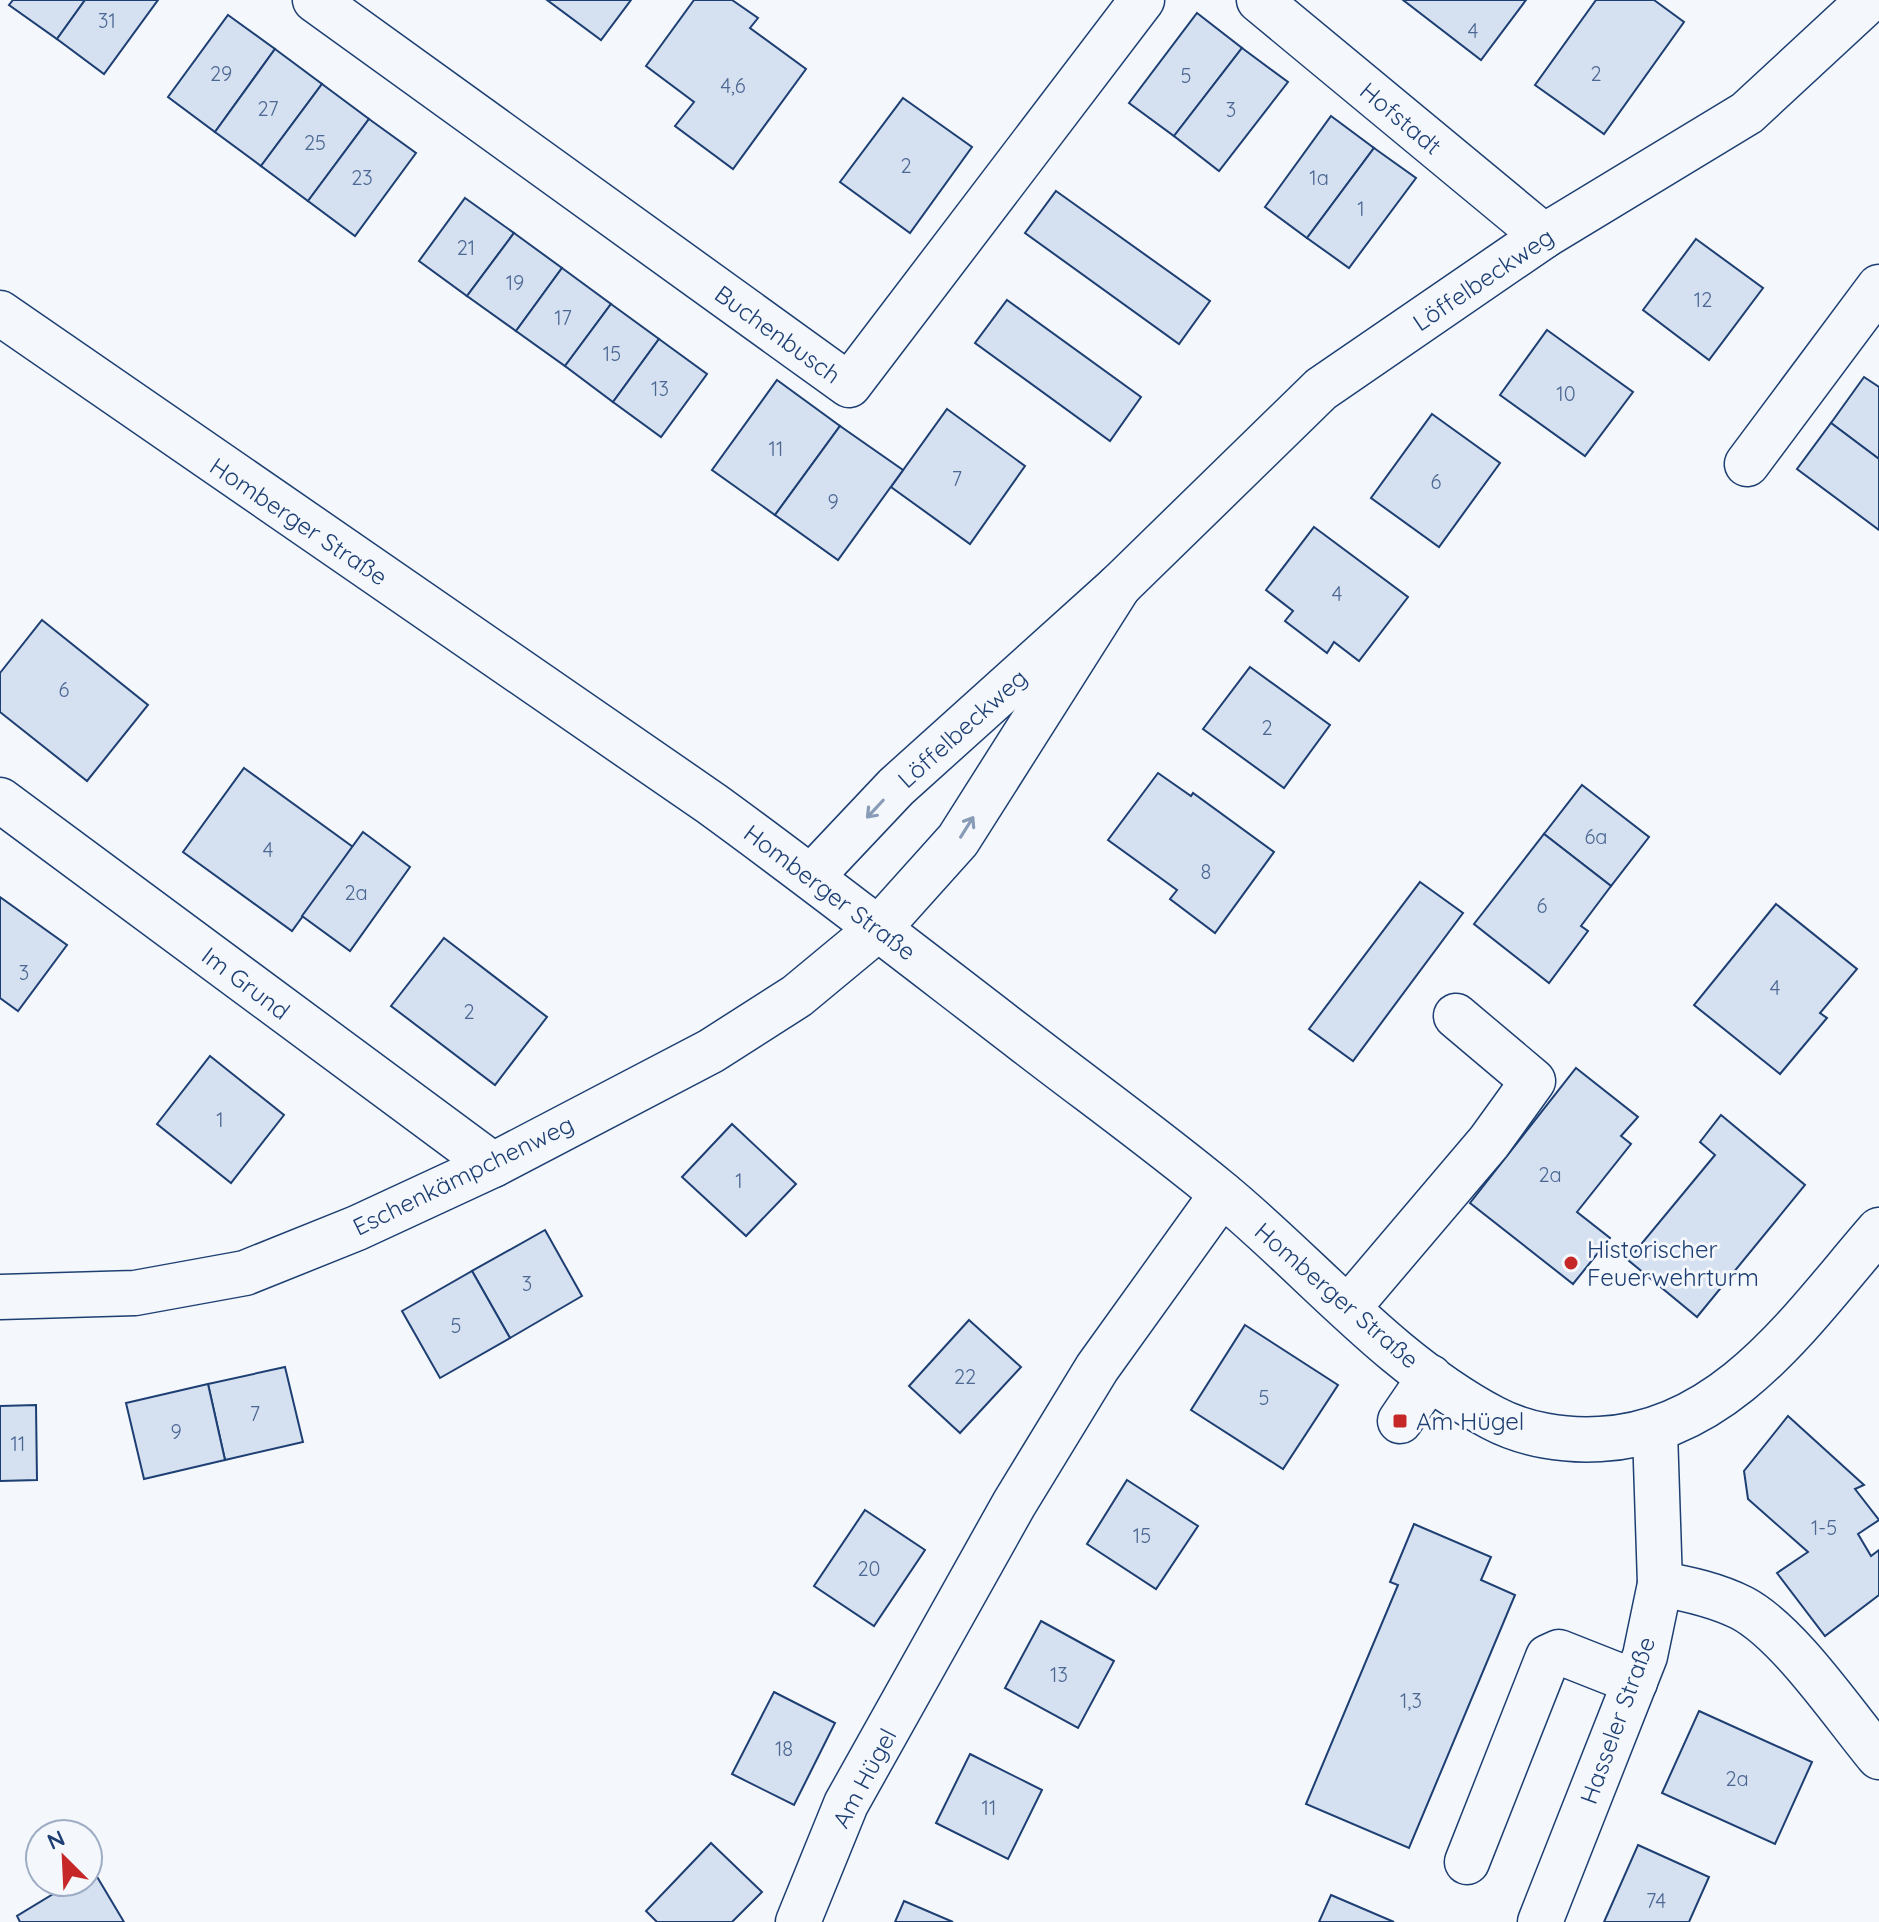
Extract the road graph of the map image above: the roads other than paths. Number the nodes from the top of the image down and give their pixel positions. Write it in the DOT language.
graph roads {
  1 [pos="315,0"];
  2 [pos="1142,0"];
  3 [pos="1259,0"];
  4 [pos="1869,0"];
  5 [pos="1544,236"];
  6 [pos="1879,287"];
  7 [pos="0,313"];
  8 [pos="1747,464"];
  9 [pos="1119,586"];
  10 [pos="0,800"];
  11 [pos="812,876"];
  12 [pos="879,928"];
  13 [pos="1456,1016"];
  14 [pos="493,1165"];
  15 [pos="1222,1194"];
  16 [pos="1879,1230"];
  17 [pos="0,1297"];
  18 [pos="1348,1308"];
  19 [pos="1430,1377"];
  20 [pos="1400,1421"];
  21 [pos="1655,1432"];
  22 [pos="1680,1588"];
  23 [pos="1635,1682"];
  24 [pos="1879,1757"];
  25 [pos="1467,1862"];
  26 [pos="798,1922"];
  27 [pos="1540,1922"];
  1 -- 2 [label="street, Buchenbusch"];
  3 -- 5 [label="street, Hofstadt"];
  4 -- 5 [label="street, Löffelbeckweg"];
  5 -- 9 [label="street, Löffelbeckweg"];
  6 -- 8 [label="street"];
  7 -- 11 [label="street, Homberger Straße"];
  9 -- 11 [label="street, Löffelbeckweg, one-way"];
  12 -- 9 [label="street, Löffelbeckweg, one-way"];
  10 -- 14 [label="street, Im Grund"];
  11 -- 12 [label="street, Homberger Straße"];
  12 -- 14 [label="street, Eschenkämpchenweg"];
  12 -- 15 [label="street, Homberger Straße"];
  13 -- 18 [label="street"];
  14 -- 17 [label="street, Eschenkämpchenweg"];
  15 -- 18 [label="street, Homberger Straße"];
  15 -- 26 [label="street, Am Hügel"];
  16 -- 21 [label="street"];
  18 -- 19 [label="street, Homberger Straße"];
  19 -- 20 [label="street"];
  19 -- 21 [label="street, Homberger Straße"];
  21 -- 22 [label="street, Hasseler Straße"];
  22 -- 23 [label="street, Hasseler Straße"];
  22 -- 24 [label="street"];
  23 -- 25 [label="street"];
  23 -- 27 [label="street, Hasseler Straße"];
}
